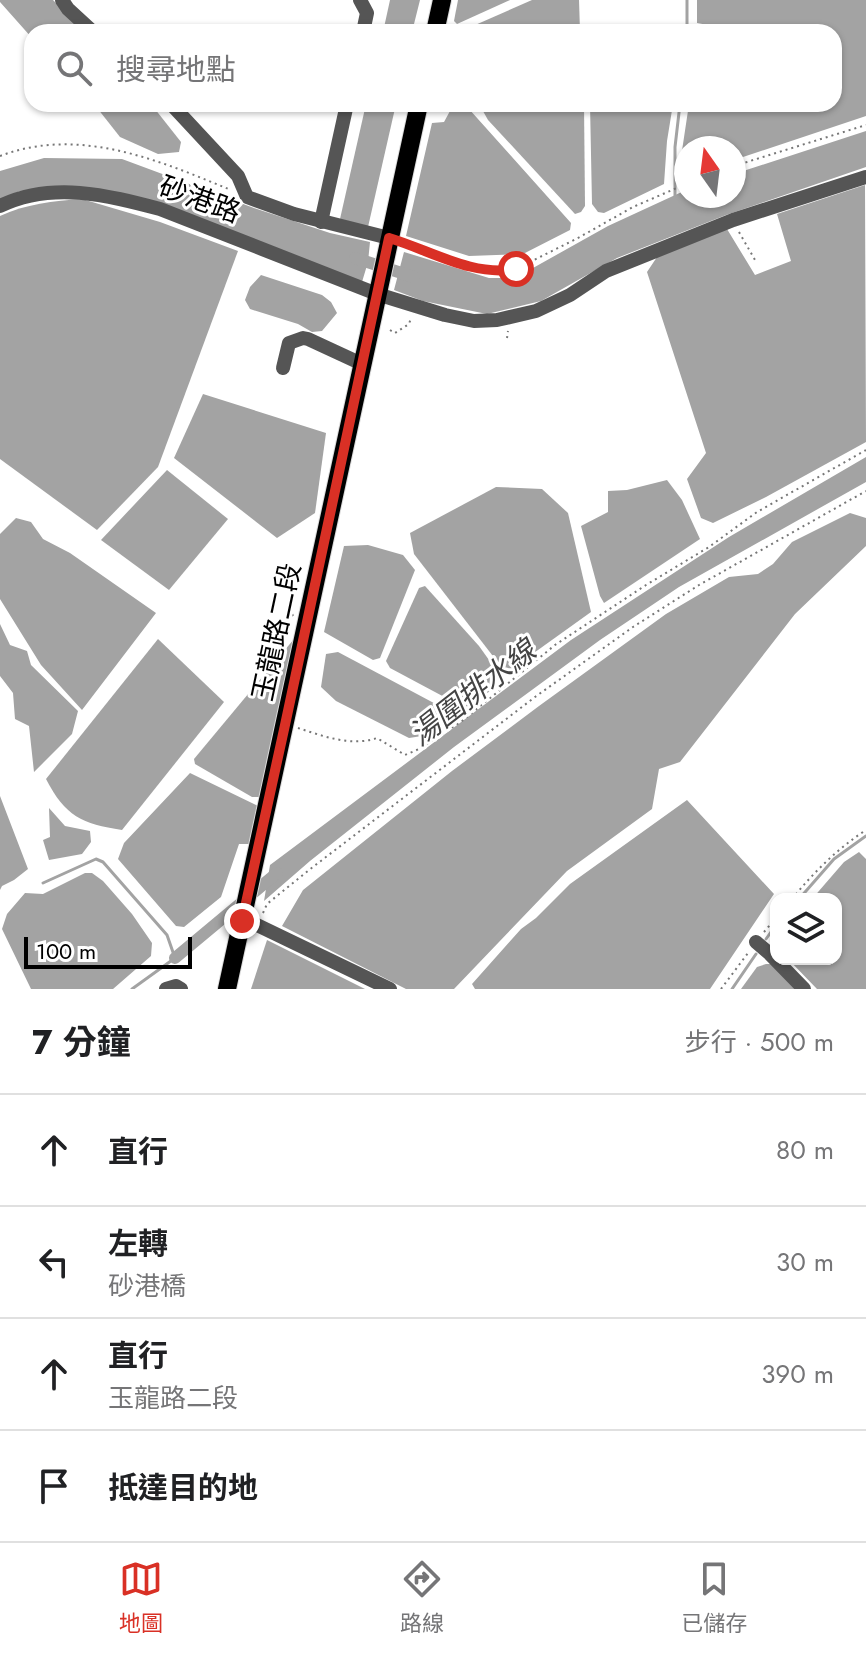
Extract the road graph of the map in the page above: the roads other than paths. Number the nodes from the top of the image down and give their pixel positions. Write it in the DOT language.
graph roads {
  1 [pos="62,0"];
  2 [pos="360,0"];
  3 [pos="442,0"];
  4 [pos="84,24"];
  5 [pos="363,24"];
  6 [pos="437,24"];
  7 [pos="178,112"];
  8 [pos="345,112"];
  9 [pos="417,112"];
  10 [pos="866,177"];
  11 [pos="0,206"];
  12 [pos="321,222"];
  13 [pos="389,238"];
  14 [pos="377,290"];
  15 [pos="362,364"];
  16 [pos="283,368"];
  17 [pos="249,923"];
  18 [pos="756,942"];
  19 [pos="166,989"];
  20 [pos="181,989"];
  21 [pos="227,989"];
  22 [pos="390,989"];
  23 [pos="804,989"];
  1 -- 4 [label="street"];
  2 -- 5 [label="street"];
  3 -- 6 [label="main road"];
  7 -- 12 [label="street"];
  8 -- 12 [label="street"];
  9 -- 13 [label="main road, 玉龍路二段"];
  10 -- 14 [label="street, 砂港路"];
  11 -- 14 [label="street, 砂港路"];
  12 -- 13 [label="street"];
  13 -- 14 [label="main road, 玉龍路二段"];
  14 -- 15 [label="main road, 玉龍路二段"];
  15 -- 16 [label="street"];
  15 -- 17 [label="main road, 玉龍路二段"];
  17 -- 21 [label="main road, 玉龍路二段"];
  17 -- 22 [label="street"];
  18 -- 23 [label="street"];
  19 -- 20 [label="street"];
}
